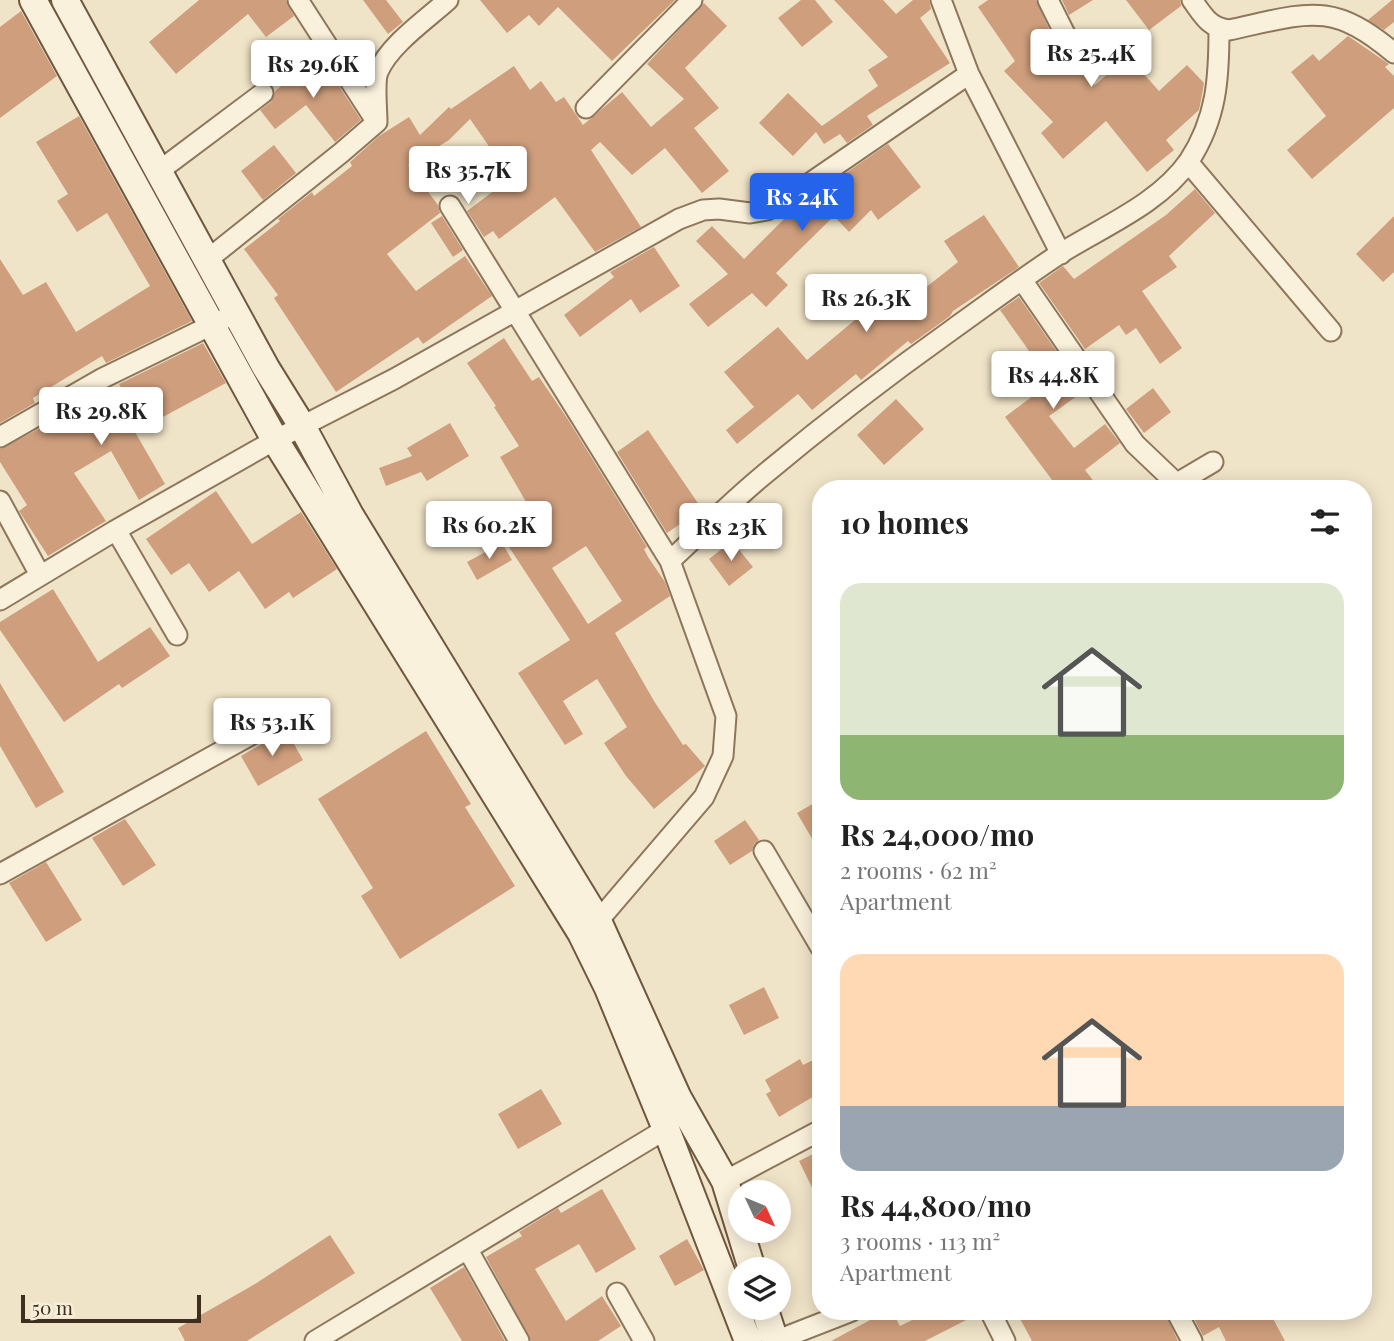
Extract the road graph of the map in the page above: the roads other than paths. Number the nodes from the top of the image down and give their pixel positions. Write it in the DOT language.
graph roads {
  1 [pos="33,0"];
  2 [pos="65,0"];
  3 [pos="299,0"];
  4 [pos="448,0"];
  5 [pos="692,0"];
  6 [pos="940,0"];
  7 [pos="1048,0"];
  8 [pos="1192,0"];
  9 [pos="1219,29"];
  10 [pos="1065,34"];
  11 [pos="1394,53"];
  12 [pos="969,74"];
  13 [pos="263,93"];
  14 [pos="586,108"];
  15 [pos="377,122"];
  16 [pos="1188,162"];
  17 [pos="159,172"];
  18 [pos="450,206"];
  19 [pos="1061,254"];
  20 [pos="207,260"];
  21 [pos="1022,280"];
  22 [pos="515,311"];
  23 [pos="237,312"];
  24 [pos="212,324"];
  25 [pos="1331,331"];
  26 [pos="302,426"];
  27 [pos="0,437"];
  28 [pos="275,440"];
  29 [pos="1213,462"];
  30 [pos="1168,480"];
  31 [pos="1183,480"];
  32 [pos="0,501"];
  33 [pos="116,530"];
  34 [pos="670,561"];
  35 [pos="40,575"];
  36 [pos="0,600"];
  37 [pos="177,635"];
  38 [pos="276,721"];
  39 [pos="764,851"];
  40 [pos="0,874"];
  41 [pos="598,921"];
  42 [pos="812,933"];
  43 [pos="666,1129"];
  44 [pos="812,1135"];
  45 [pos="725,1181"];
  46 [pos="468,1250"];
  47 [pos="748,1257"];
  48 [pos="617,1293"];
  49 [pos="768,1320"];
  50 [pos="829,1320"];
  51 [pos="994,1320"];
  52 [pos="1181,1320"];
  53 [pos="315,1341"];
  54 [pos="519,1341"];
  55 [pos="644,1341"];
  56 [pos="748,1341"];
  57 [pos="775,1341"];
  58 [pos="1005,1341"];
  59 [pos="1192,1341"];
  1 -- 24 [label="main road"];
  2 -- 17 [label="main road"];
  3 -- 15 [label="street"];
  4 -- 15 [label="street"];
  5 -- 14 [label="street"];
  6 -- 12 [label="street"];
  7 -- 10 [label="street"];
  8 -- 9 [label="street"];
  9 -- 11 [label="street"];
  9 -- 16 [label="street"];
  12 -- 19 [label="street"];
  12 -- 22 [label="street"];
  13 -- 17 [label="street"];
  15 -- 20 [label="street"];
  16 -- 19 [label="street"];
  16 -- 25 [label="street"];
  17 -- 20 [label="main road"];
  18 -- 22 [label="street"];
  19 -- 21 [label="street"];
  20 -- 23 [label="main road"];
  21 -- 30 [label="street"];
  21 -- 34 [label="street"];
  22 -- 26 [label="street"];
  22 -- 34 [label="street"];
  23 -- 24 [label="street"];
  23 -- 26 [label="main road"];
  24 -- 27 [label="street"];
  24 -- 28 [label="main road"];
  26 -- 28 [label="street"];
  26 -- 41 [label="main road"];
  28 -- 33 [label="street"];
  28 -- 43 [label="main road"];
  29 -- 31 [label="street"];
  32 -- 35 [label="street"];
  33 -- 35 [label="street"];
  33 -- 37 [label="street"];
  34 -- 41 [label="street"];
  35 -- 36 [label="street"];
  38 -- 40 [label="street"];
  39 -- 42 [label="street"];
  41 -- 45 [label="main road"];
  43 -- 46 [label="street"];
  43 -- 56 [label="main road"];
  44 -- 45 [label="street"];
  45 -- 47 [label="main road"];
  46 -- 53 [label="street"];
  46 -- 54 [label="street"];
  48 -- 55 [label="street"];
  49 -- 57 [label="main road"];
  50 -- 57 [label="street"];
  51 -- 58 [label="street"];
  52 -- 59 [label="street"];
}
